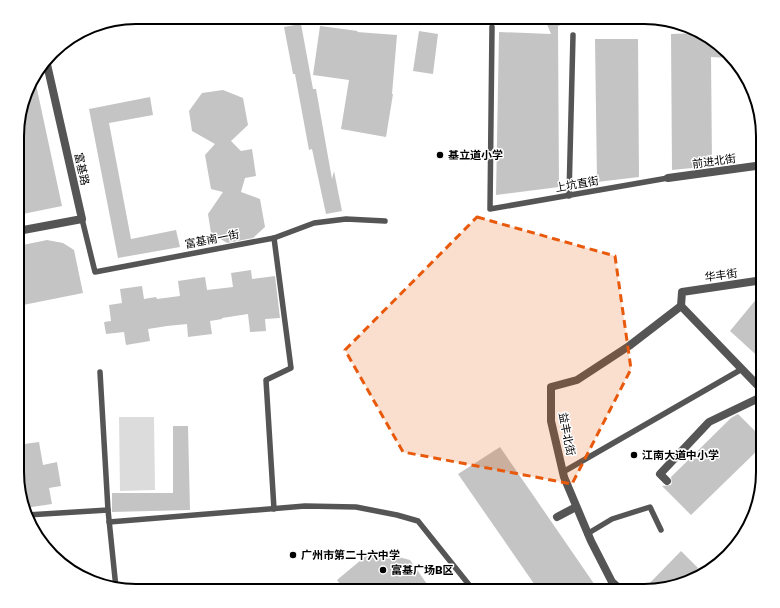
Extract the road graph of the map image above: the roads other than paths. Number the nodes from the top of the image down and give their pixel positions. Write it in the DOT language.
graph roads {
  1 [pos="492,27"];
  2 [pos="573,34"];
  3 [pos="48,67"];
  4 [pos="756,166"];
  5 [pos="668,178"];
  6 [pos="569,196"];
  7 [pos="82,219"];
  8 [pos="385,221"];
  9 [pos="24,230"];
  10 [pos="274,238"];
  11 [pos="756,281"];
  12 [pos="680,306"];
  13 [pos="742,369"];
  14 [pos="100,372"];
  15 [pos="756,384"];
  16 [pos="756,399"];
  17 [pos="563,472"];
  18 [pos="667,481"];
  19 [pos="576,507"];
  20 [pos="274,509"];
  21 [pos="108,510"];
  22 [pos="33,515"];
  23 [pos="557,517"];
  24 [pos="109,522"];
  25 [pos="661,530"];
  26 [pos="587,534"];
  27 [pos="115,582"];
  28 [pos="468,584"];
  29 [pos="614,584"];
  1 -- 6 [label="lane, 上坑直街"];
  2 -- 6 [label="lane"];
  3 -- 7 [label="street, 富基路"];
  4 -- 5 [label="street, 前进北街"];
  5 -- 6 [label="lane, 上坑直街"];
  7 -- 9 [label="street"];
  7 -- 10 [label="lane, 富基南一街"];
  8 -- 10 [label="lane, 富基南一街"];
  10 -- 20 [label="lane"];
  11 -- 12 [label="street, 华丰街"];
  12 -- 13 [label="street"];
  12 -- 17 [label="street, 益丰北街"];
  13 -- 15 [label="street"];
  13 -- 17 [label="lane"];
  14 -- 21 [label="lane"];
  16 -- 18 [label="street"];
  17 -- 19 [label="street, 益丰北街"];
  19 -- 23 [label="street"];
  19 -- 26 [label="street, 益丰北街"];
  20 -- 24 [label="lane"];
  20 -- 28 [label="lane"];
  21 -- 22 [label="lane"];
  21 -- 24 [label="lane"];
  24 -- 27 [label="lane"];
  25 -- 26 [label="lane"];
  26 -- 29 [label="street, 益丰北街"];
}
